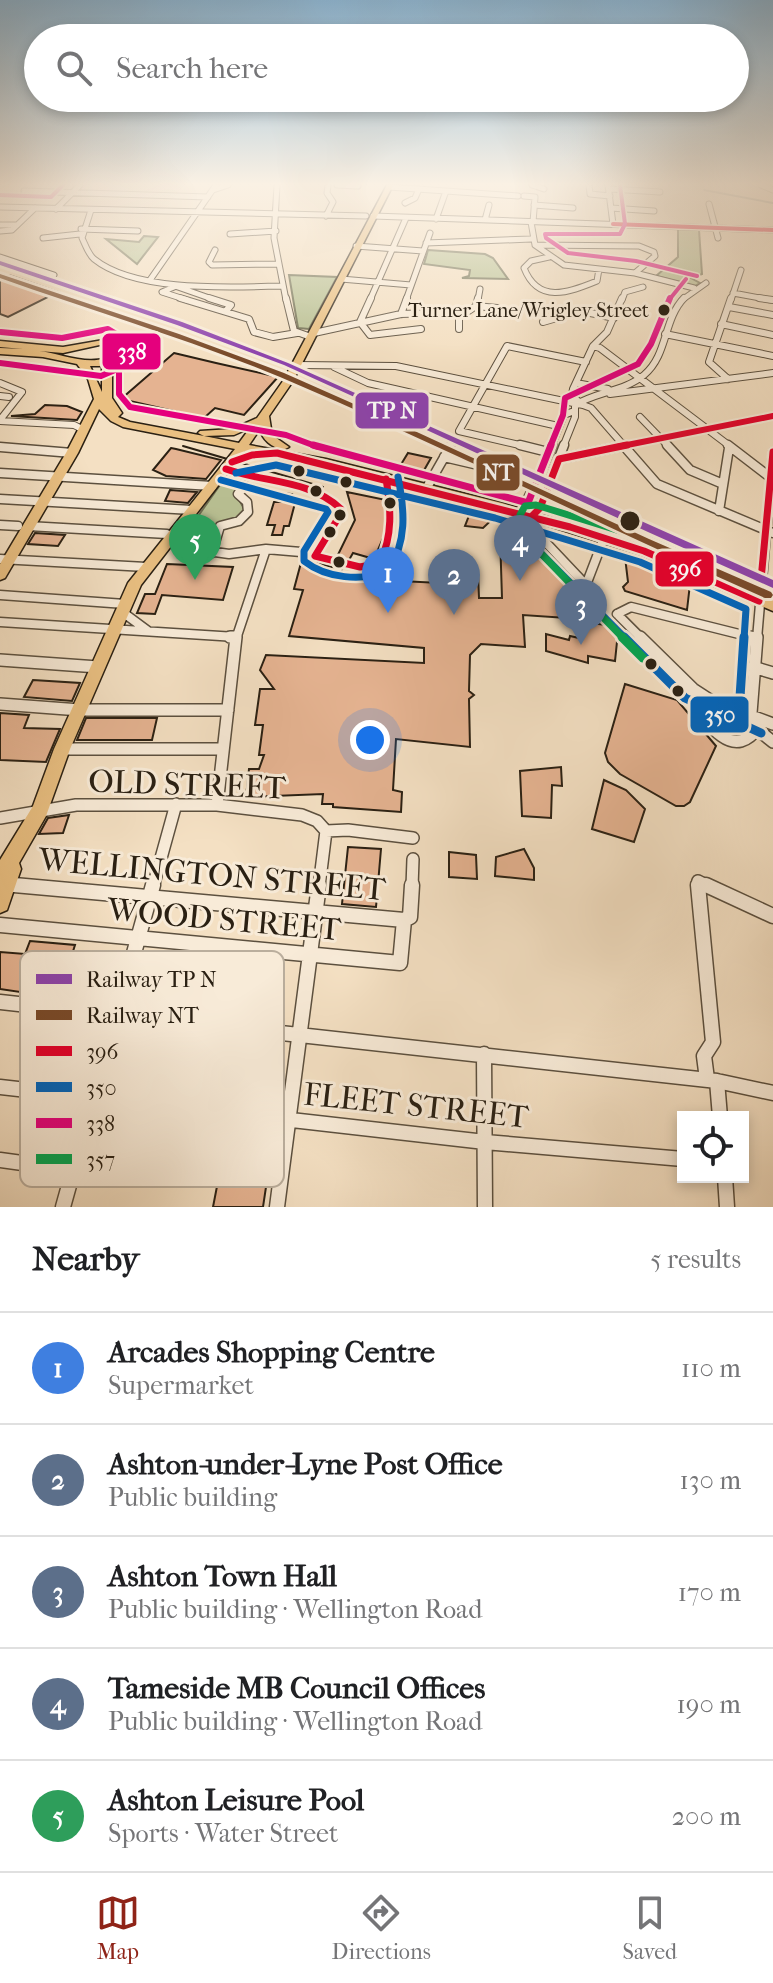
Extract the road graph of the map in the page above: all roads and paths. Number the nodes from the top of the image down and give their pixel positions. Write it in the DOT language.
graph roads {
  1 [pos="83,241"];
  2 [pos="177,241"];
  3 [pos="277,241"];
  4 [pos="358,241"];
  5 [pos="395,241"];
  6 [pos="476,241"];
  7 [pos="526,241"];
  8 [pos="533,242"];
  9 [pos="426,243"];
  10 [pos="356,246"];
  11 [pos="392,249"];
  12 [pos="215,250"];
  13 [pos="423,251"];
  14 [pos="0,257"];
  15 [pos="549,257"];
  16 [pos="279,264"];
  17 [pos="599,269"];
  18 [pos="741,270"];
  19 [pos="635,273"];
  20 [pos="54,275"];
  21 [pos="341,279"];
  22 [pos="150,280"];
  23 [pos="377,282"];
  24 [pos="706,283"];
  25 [pos="411,285"];
  26 [pos="175,286"];
  27 [pos="283,286"];
  28 [pos="643,287"];
  29 [pos="694,288"];
  30 [pos="480,289"];
  31 [pos="733,293"];
  32 [pos="773,300"];
  33 [pos="476,306"];
  34 [pos="729,307"];
  35 [pos="497,308"];
  36 [pos="226,311"];
  37 [pos="459,313"];
  38 [pos="401,314"];
  39 [pos="773,315"];
  40 [pos="614,318"];
  41 [pos="360,322"];
  42 [pos="543,322"];
  43 [pos="721,324"];
  44 [pos="421,329"];
  45 [pos="459,329"];
  46 [pos="297,333"];
  47 [pos="665,334"];
  48 [pos="312,335"];
  49 [pos="773,335"];
  50 [pos="0,344"];
  51 [pos="714,344"];
  52 [pos="594,346"];
  53 [pos="81,347"];
  54 [pos="0,351"];
  55 [pos="24,353"];
  56 [pos="773,356"];
  57 [pos="107,361"];
  58 [pos="80,362"];
  59 [pos="586,362"];
  60 [pos="331,366"];
  61 [pos="295,369"];
  62 [pos="773,373"];
  63 [pos="640,379"];
  64 [pos="728,379"];
  65 [pos="0,383"];
  66 [pos="576,383"];
  67 [pos="484,387"];
  68 [pos="610,390"];
  69 [pos="652,390"];
  70 [pos="596,395"];
  71 [pos="95,396"];
  72 [pos="576,406"];
  73 [pos="472,407"];
  74 [pos="111,413"];
  75 [pos="264,416"];
  76 [pos="773,416"];
  77 [pos="640,417"];
  78 [pos="0,420"];
  79 [pos="84,425"];
  80 [pos="558,426"];
  81 [pos="705,430"];
  82 [pos="204,433"];
  83 [pos="660,439"];
  84 [pos="246,443"];
  85 [pos="0,447"];
  86 [pos="450,447"];
  87 [pos="623,447"];
  88 [pos="729,448"];
  89 [pos="280,450"];
  90 [pos="548,452"];
  91 [pos="773,452"];
  92 [pos="72,453"];
  93 [pos="444,457"];
  94 [pos="559,459"];
  95 [pos="232,462"];
  96 [pos="543,466"];
  97 [pos="0,473"];
  98 [pos="58,477"];
  99 [pos="771,478"];
  100 [pos="723,484"];
  101 [pos="212,486"];
  102 [pos="245,486"];
  103 [pos="426,489"];
  104 [pos="0,499"];
  105 [pos="43,502"];
  106 [pos="192,510"];
  107 [pos="719,511"];
  108 [pos="527,514"];
  109 [pos="770,518"];
  110 [pos="0,525"];
  111 [pos="23,526"];
  112 [pos="769,532"];
  113 [pos="172,536"];
  114 [pos="604,538"];
  115 [pos="266,549"];
  116 [pos="301,552"];
  117 [pos="212,553"];
  118 [pos="240,554"];
  119 [pos="5,559"];
  120 [pos="762,562"];
  121 [pos="773,562"];
  122 [pos="146,567"];
  123 [pos="0,575"];
  124 [pos="256,575"];
  125 [pos="0,595"];
  126 [pos="766,603"];
  127 [pos="124,606"];
  128 [pos="0,622"];
  129 [pos="107,630"];
  130 [pos="151,632"];
  131 [pos="236,637"];
  132 [pos="755,638"];
  133 [pos="0,660"];
  134 [pos="98,667"];
  135 [pos="753,667"];
  136 [pos="773,673"];
  137 [pos="691,691"];
  138 [pos="0,704"];
  139 [pos="80,710"];
  140 [pos="228,710"];
  141 [pos="751,713"];
  142 [pos="764,725"];
  143 [pos="773,742"];
  144 [pos="62,749"];
  145 [pos="223,749"];
  146 [pos="176,804"];
  147 [pos="217,805"];
  148 [pos="40,810"];
  149 [pos="0,818"];
  150 [pos="326,831"];
  151 [pos="413,838"];
  152 [pos="413,859"];
  153 [pos="4,881"];
  154 [pos="151,897"];
  155 [pos="0,903"];
  156 [pos="315,912"];
  157 [pos="773,916"];
  158 [pos="407,918"];
  159 [pos="0,925"];
  160 [pos="139,940"];
  161 [pos="136,951"];
  162 [pos="256,951"];
  163 [pos="284,954"];
  164 [pos="309,956"];
  165 [pos="0,1002"];
  166 [pos="20,1004"];
  167 [pos="284,1033"];
  168 [pos="299,1035"];
  169 [pos="484,1054"];
  170 [pos="712,1080"];
  171 [pos="0,1087"];
  172 [pos="20,1089"];
  173 [pos="773,1093"];
  174 [pos="719,1111"];
  175 [pos="284,1120"];
  176 [pos="288,1120"];
  177 [pos="485,1142"];
  178 [pos="284,1152"];
  179 [pos="677,1158"];
  180 [pos="0,1160"];
  181 [pos="20,1163"];
  182 [pos="725,1183"];
  183 [pos="68,1187"];
  184 [pos="280,1187"];
  185 [pos="63,1207"];
  186 [pos="277,1207"];
  187 [pos="485,1207"];
  188 [pos="727,1207"];
  1 -- 22 [label="street"];
  2 -- 22 [label="street"];
  3 -- 16 [label="street"];
  4 -- 10 [label="highway"];
  5 -- 11 [label="street"];
  6 -- 9 [label="street"];
  7 -- 8 [label="street"];
  8 -- 15 [label="street"];
  8 -- 19 [label="street"];
  9 -- 13 [label="street"];
  10 -- 11 [label="street"];
  10 -- 21 [label="highway"];
  11 -- 13 [label="street"];
  11 -- 23 [label="street"];
  12 -- 16 [label="street"];
  13 -- 25 [label="street"];
  14 -- 20 [label="street"];
  15 -- 17 [label="street"];
  15 -- 17 [label="street"];
  16 -- 27 [label="street"];
  17 -- 19 [label="street"];
  18 -- 31 [label="street"];
  19 -- 29 [label="street"];
  21 -- 23 [label="street"];
  21 -- 48 [label="highway"];
  22 -- 26 [label="street"];
  23 -- 25 [label="street"];
  23 -- 41 [label="street"];
  24 -- 29 [label="street"];
  25 -- 38 [label="street"];
  26 -- 27 [label="street"];
  26 -- 36 [label="street"];
  26 -- 46 [label="street"];
  27 -- 46 [label="street"];
  28 -- 40 [label="street"];
  29 -- 47 [label="street"];
  30 -- 33 [label="street"];
  31 -- 32 [label="street"];
  31 -- 34 [label="street"];
  33 -- 35 [label="street"];
  33 -- 37 [label="street"];
  34 -- 39 [label="street"];
  34 -- 43 [label="street"];
  37 -- 38 [label="street"];
  37 -- 45 [label="street"];
  38 -- 41 [label="street"];
  40 -- 42 [label="street"];
  40 -- 52 [label="street"];
  41 -- 44 [label="street"];
  41 -- 48 [label="street"];
  43 -- 49 [label="street"];
  43 -- 51 [label="street"];
  46 -- 48 [label="street"];
  47 -- 51 [label="street"];
  47 -- 63 [label="street"];
  48 -- 61 [label="highway"];
  50 -- 53 [label="highway"];
  51 -- 56 [label="street"];
  51 -- 64 [label="street"];
  52 -- 59 [label="street"];
  52 -- 63 [label="street"];
  53 -- 57 [label="highway"];
  53 -- 58 [label="highway"];
  54 -- 55 [label="highway"];
  55 -- 58 [label="highway"];
  55 -- 71 [label="highway"];
  57 -- 58 [label="highway"];
  57 -- 74 [label="highway"];
  58 -- 71 [label="highway"];
  59 -- 66 [label="street"];
  59 -- 67 [label="street"];
  60 -- 61 [label="street"];
  60 -- 67 [label="street"];
  60 -- 73 [label="street"];
  61 -- 75 [label="highway"];
  62 -- 64 [label="street"];
  63 -- 68 [label="street"];
  63 -- 69 [label="street"];
  64 -- 69 [label="street"];
  65 -- 78 [label="street"];
  66 -- 68 [label="street"];
  66 -- 72 [label="street"];
  67 -- 72 [label="street"];
  67 -- 73 [label="street"];
  68 -- 70 [label="street"];
  69 -- 70 [label="street"];
  69 -- 81 [label="street"];
  70 -- 72 [label="street"];
  71 -- 74 [label="highway"];
  71 -- 79 [label="highway"];
  72 -- 80 [label="street"];
  72 -- 87 [label="street"];
  72 -- 94 [label="street"];
  73 -- 80 [label="street"];
  73 -- 90 [label="street"];
  74 -- 79 [label="highway"];
  74 -- 82 [label="highway"];
  74 -- 84 [label="highway"];
  75 -- 82 [label="highway"];
  75 -- 84 [label="highway"];
  75 -- 89 [label="highway"];
  76 -- 81 [label="street"];
  77 -- 83 [label="street"];
  78 -- 79 [label="street"];
  79 -- 92 [label="highway"];
  80 -- 90 [label="street"];
  81 -- 83 [label="street"];
  81 -- 88 [label="street"];
  82 -- 84 [label="highway"];
  83 -- 87 [label="street"];
  83 -- 100 [label="street"];
  84 -- 89 [label="highway"];
  84 -- 95 [label="highway"];
  85 -- 92 [label="street"];
  86 -- 93 [label="street"];
  87 -- 94 [label="street"];
  87 -- 107 [label="street"];
  88 -- 99 [label="street"];
  88 -- 100 [label="street"];
  89 -- 95 [label="highway"];
  89 -- 103 [label="highway"];
  90 -- 96 [label="street"];
  91 -- 99 [label="street"];
  92 -- 98 [label="highway"];
  93 -- 103 [label="street"];
  93 -- 108 [label="street"];
  94 -- 108 [label="street"];
  95 -- 101 [label="highway"];
  97 -- 98 [label="street"];
  98 -- 101 [label="street"];
  98 -- 105 [label="highway"];
  99 -- 109 [label="street"];
  100 -- 107 [label="street"];
  101 -- 106 [label="highway"];
  102 -- 117 [label="street"];
  103 -- 108 [label="highway"];
  104 -- 105 [label="street"];
  105 -- 106 [label="street"];
  105 -- 111 [label="highway"];
  106 -- 113 [label="highway"];
  107 -- 112 [label="street"];
  108 -- 114 [label="highway"];
  108 -- 114 [label="street"];
  109 -- 112 [label="street"];
  110 -- 111 [label="street"];
  111 -- 113 [label="street"];
  111 -- 119 [label="highway"];
  112 -- 120 [label="street"];
  113 -- 117 [label="street"];
  113 -- 122 [label="highway"];
  114 -- 126 [label="highway"];
  115 -- 116 [label="street"];
  115 -- 118 [label="street"];
  115 -- 124 [label="street"];
  117 -- 118 [label="street"];
  118 -- 124 [label="street"];
  119 -- 122 [label="street"];
  119 -- 123 [label="highway"];
  120 -- 121 [label="street"];
  120 -- 126 [label="street"];
  122 -- 127 [label="highway"];
  124 -- 131 [label="street"];
  125 -- 127 [label="street"];
  126 -- 132 [label="street"];
  127 -- 129 [label="highway"];
  127 -- 130 [label="street"];
  128 -- 129 [label="street"];
  129 -- 130 [label="street"];
  129 -- 134 [label="highway"];
  130 -- 131 [label="street"];
  131 -- 140 [label="street"];
  132 -- 135 [label="street"];
  132 -- 137 [label="street"];
  133 -- 134 [label="street"];
  134 -- 139 [label="highway"];
  135 -- 136 [label="street"];
  135 -- 141 [label="street"];
  137 -- 141 [label="street"];
  137 -- 142 [label="street"];
  138 -- 139 [label="street"];
  139 -- 140 [label="street"];
  139 -- 144 [label="highway"];
  140 -- 145 [label="street"];
  141 -- 142 [label="street"];
  142 -- 143 [label="street"];
  144 -- 145 [label="street"];
  144 -- 148 [label="highway"];
  145 -- 147 [label="street"];
  146 -- 147 [label="street, OLD STREET"];
  146 -- 148 [label="street, OLD STREET"];
  146 -- 154 [label="street"];
  147 -- 150 [label="street, OLD STREET"];
  148 -- 149 [label="street, OLD STREET"];
  148 -- 153 [label="highway"];
  150 -- 151 [label="street, OLD STREET"];
  150 -- 156 [label="street"];
  152 -- 158 [label="street"];
  153 -- 154 [label="street, WELLINGTON STREET"];
  153 -- 155 [label="highway"];
  154 -- 156 [label="street, WELLINGTON STREET"];
  154 -- 160 [label="street"];
  156 -- 158 [label="street, WELLINGTON STREET"];
  156 -- 164 [label="street"];
  157 -- 170 [label="street"];
  158 -- 164 [label="street, WOOD STREET"];
  159 -- 160 [label="street, WOOD STREET"];
  160 -- 161 [label="street"];
  160 -- 162 [label="street, WOOD STREET"];
  163 -- 164 [label="street, WOOD STREET"];
  164 -- 168 [label="street"];
  165 -- 166 [label="street"];
  167 -- 168 [label="street"];
  168 -- 169 [label="street"];
  168 -- 176 [label="street"];
  169 -- 170 [label="street"];
  169 -- 177 [label="street"];
  170 -- 173 [label="street"];
  170 -- 174 [label="street"];
  171 -- 172 [label="street, FLEET STREET"];
  175 -- 176 [label="street, FLEET STREET"];
  176 -- 177 [label="street, FLEET STREET"];
  176 -- 178 [label="street"];
  177 -- 179 [label="street, FLEET STREET"];
  177 -- 187 [label="street"];
  180 -- 181 [label="street"];
  182 -- 188 [label="street"];
  183 -- 185 [label="street"];
  184 -- 186 [label="street"];
}
